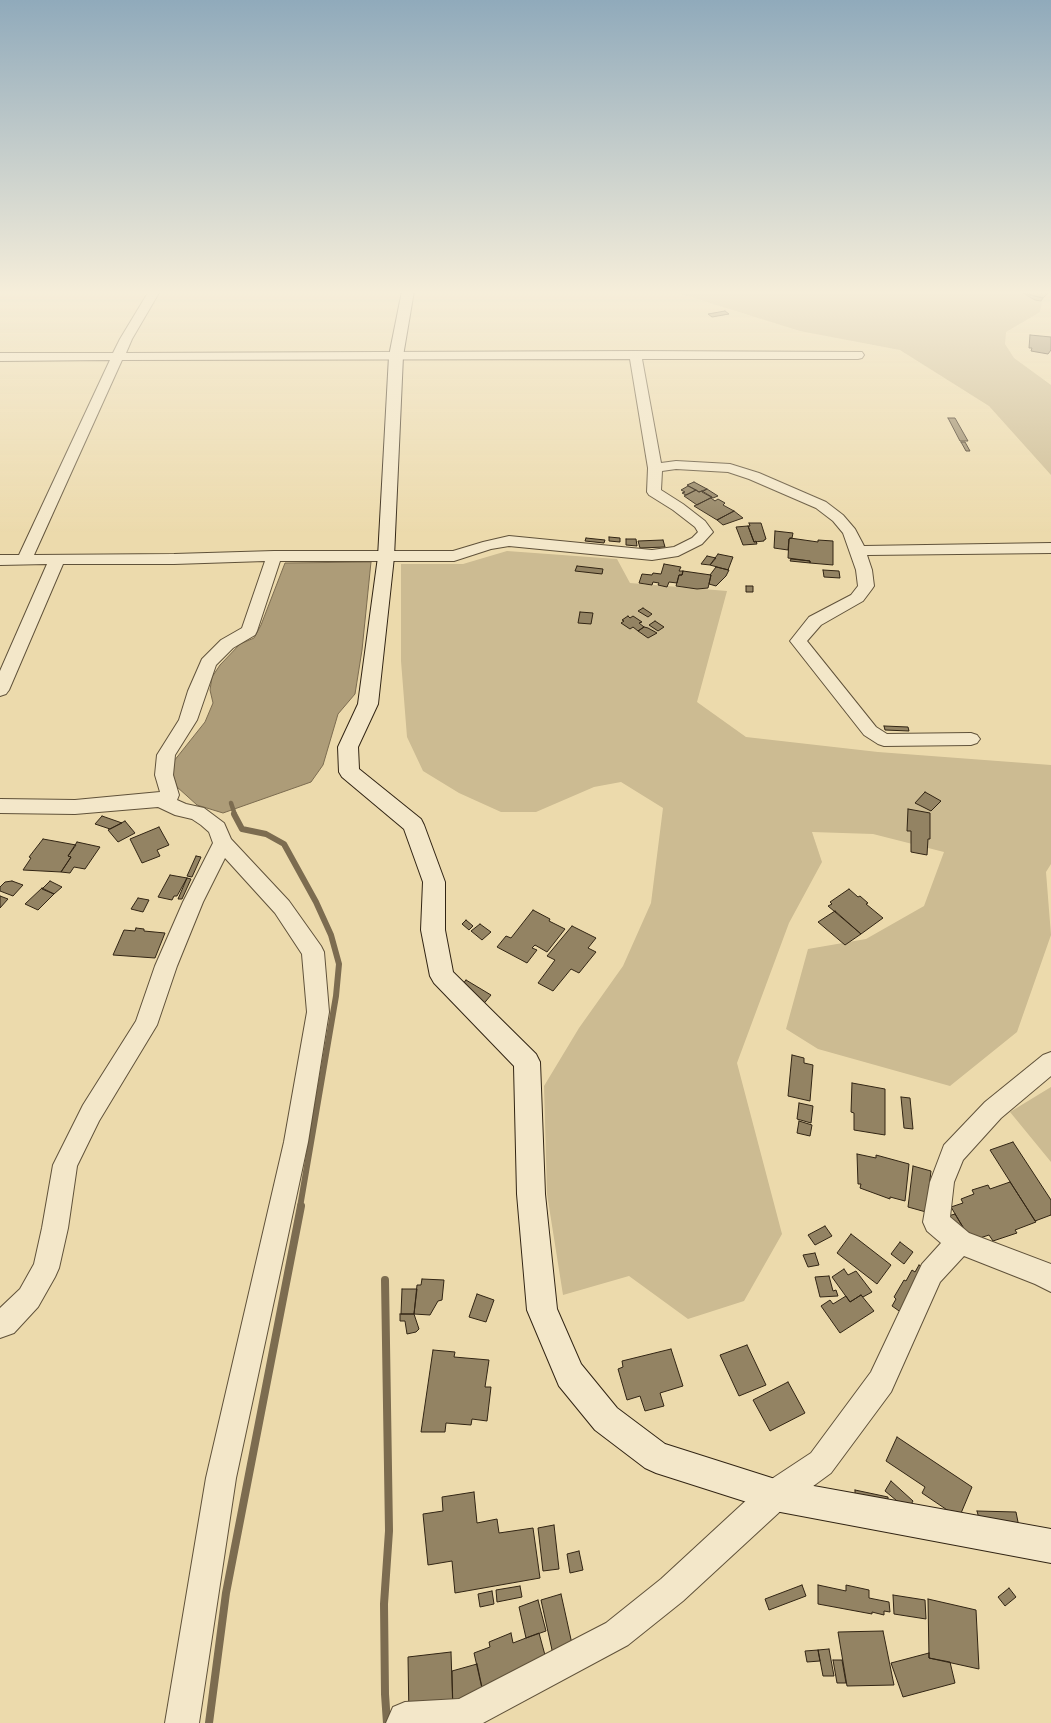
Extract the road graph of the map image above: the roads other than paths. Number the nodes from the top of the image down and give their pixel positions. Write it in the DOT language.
graph roads {
  1 [pos="111,371"];
  2 [pos="395,371"];
  3 [pos="638,371"];
  4 [pos="655,468"];
  5 [pos="1051,548"];
  6 [pos="858,551"];
  7 [pos="274,556"];
  8 [pos="386,557"];
  9 [pos="25,559"];
  10 [pos="0,560"];
  11 [pos="57,560"];
  12 [pos="0,690"];
  13 [pos="971,739"];
  14 [pos="160,800"];
  15 [pos="0,806"];
  16 [pos="223,843"];
  17 [pos="1051,1062"];
  18 [pos="960,1242"];
  19 [pos="1051,1279"];
  20 [pos="0,1324"];
  21 [pos="775,1495"];
  22 [pos="1051,1546"];
  23 [pos="182,1723"];
  24 [pos="403,1723"];
  1 -- 9 [label="street"];
  2 -- 8 [label="street"];
  3 -- 4 [label="street"];
  4 -- 6 [label="street"];
  4 -- 8 [label="street"];
  5 -- 6 [label="street"];
  6 -- 13 [label="street"];
  7 -- 8 [label="street"];
  7 -- 11 [label="street"];
  7 -- 14 [label="street"];
  8 -- 21 [label="street"];
  9 -- 10 [label="street"];
  9 -- 11 [label="street"];
  11 -- 12 [label="street"];
  14 -- 15 [label="street"];
  14 -- 16 [label="street"];
  16 -- 20 [label="street"];
  16 -- 23 [label="street"];
  17 -- 18 [label="street"];
  18 -- 19 [label="street"];
  18 -- 21 [label="street"];
  21 -- 22 [label="street"];
  21 -- 24 [label="street"];
}
